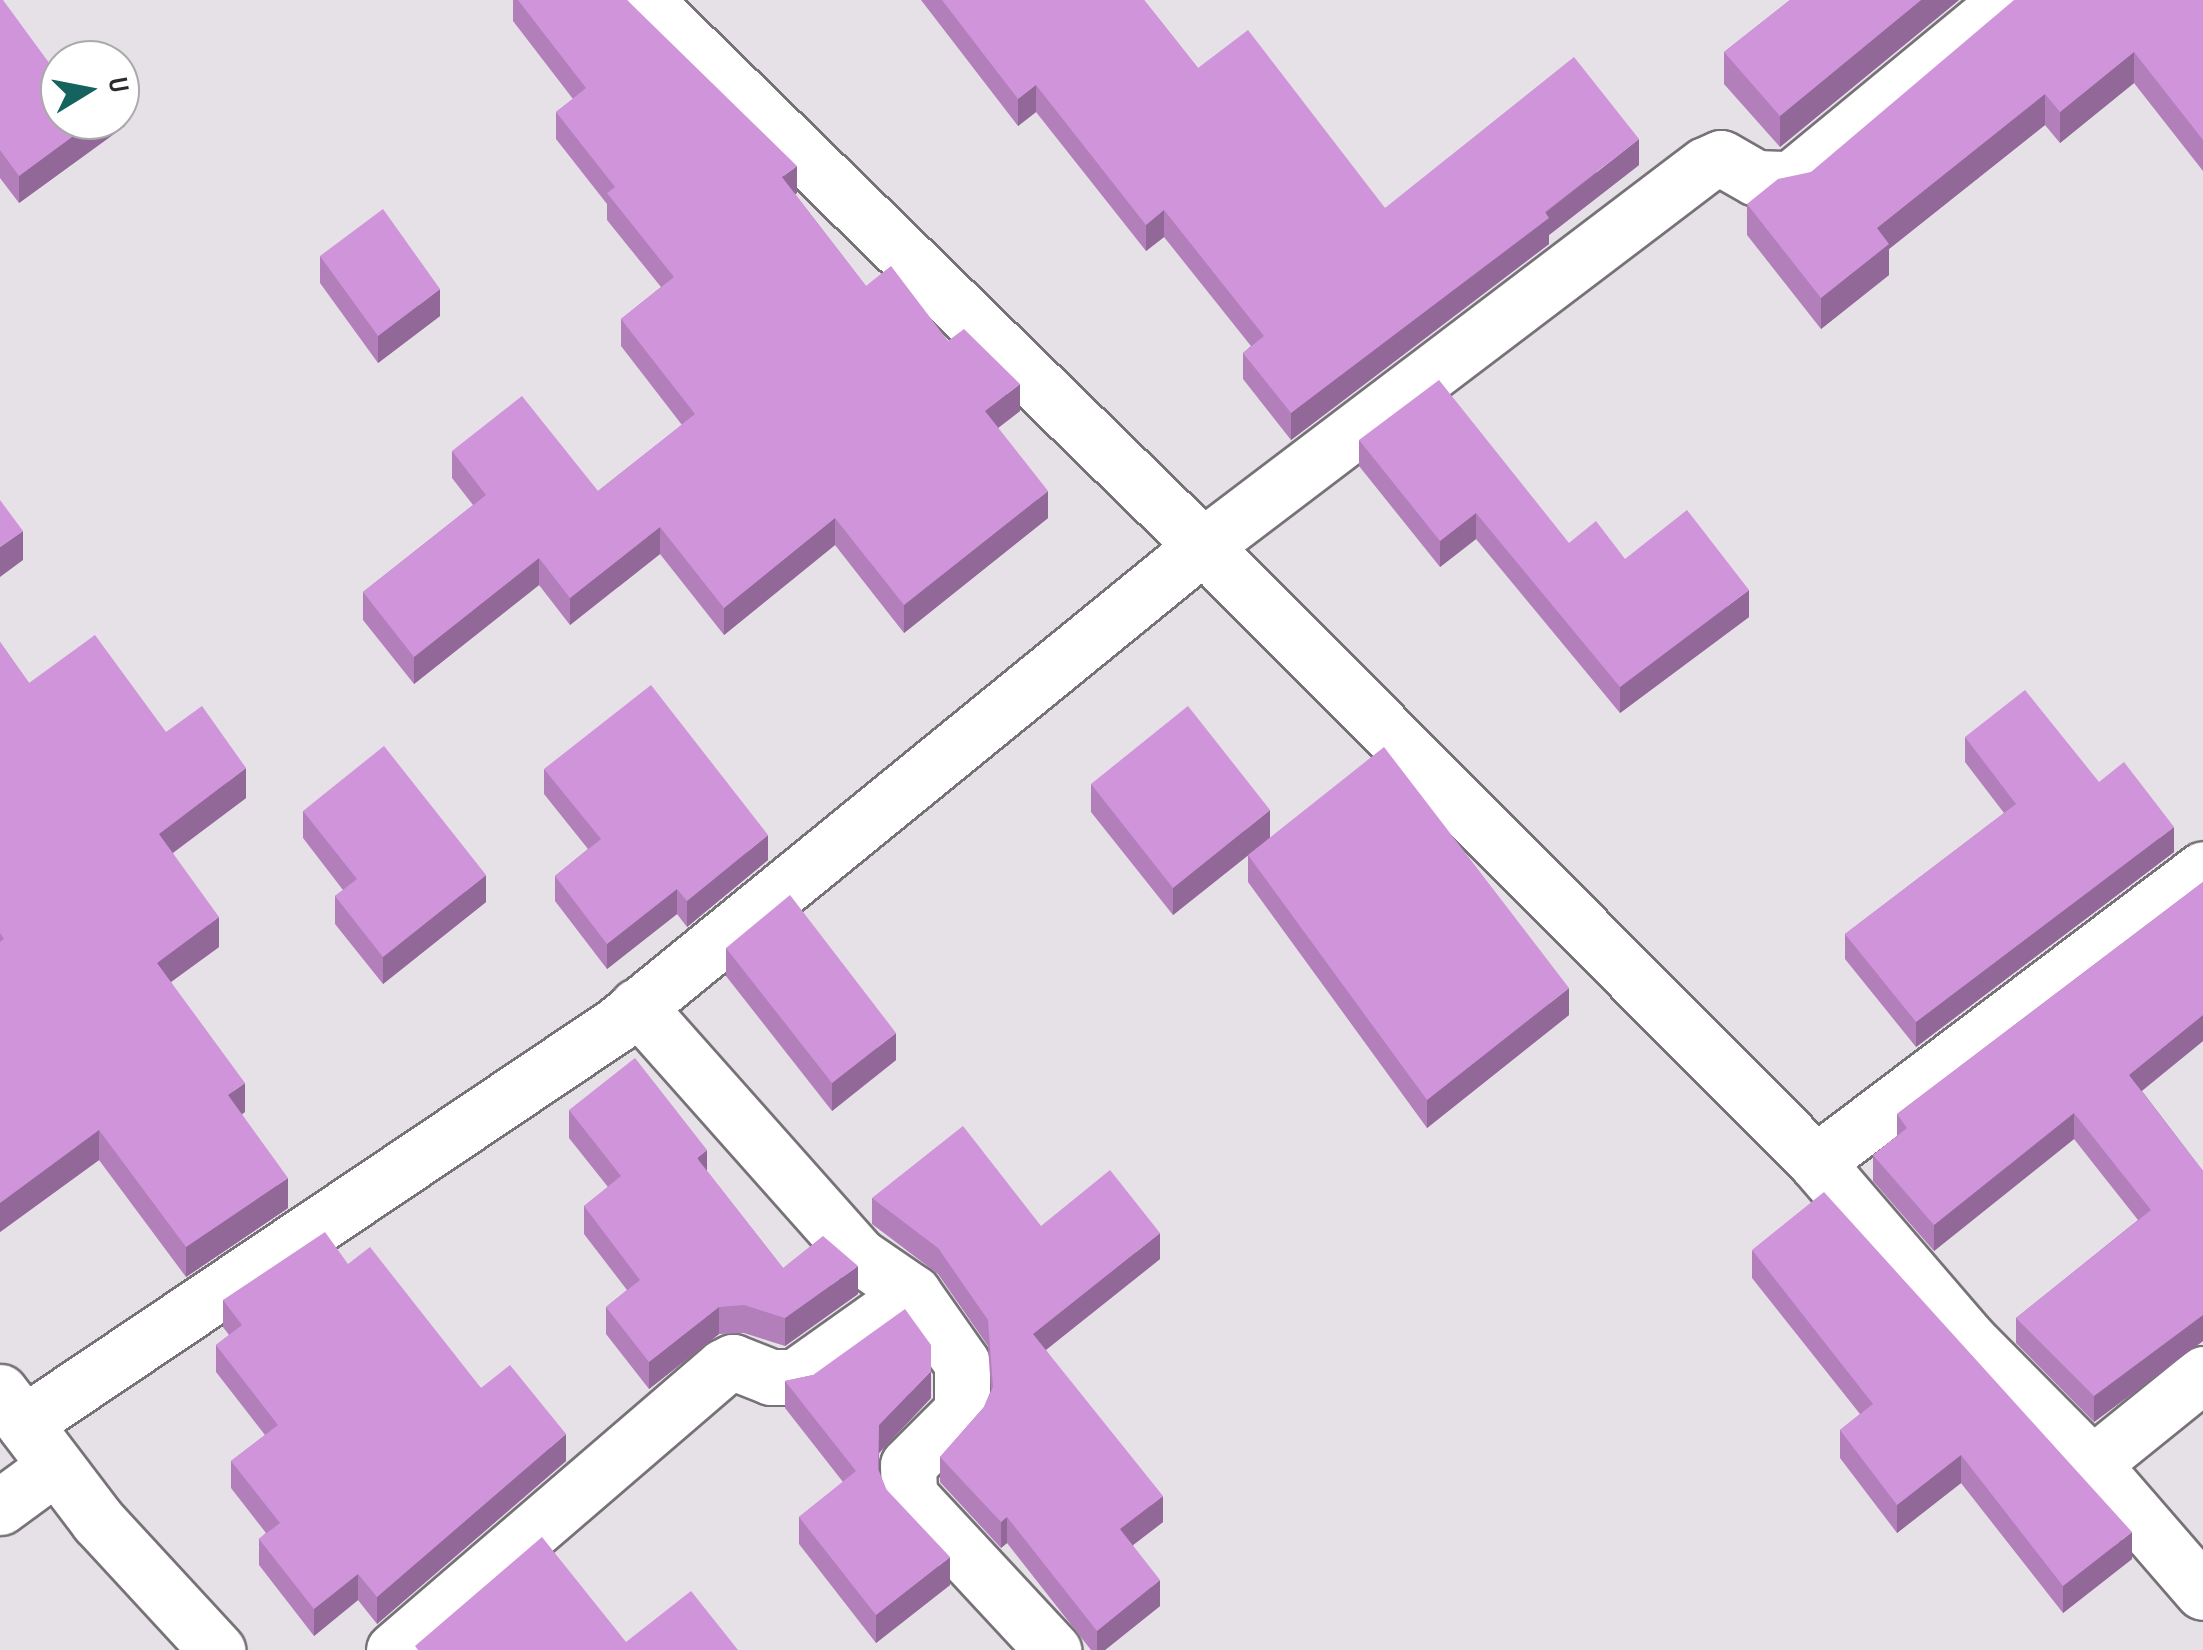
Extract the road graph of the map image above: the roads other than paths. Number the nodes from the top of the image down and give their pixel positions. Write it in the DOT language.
graph roads {
  1 [pos="644,0"];
  2 [pos="2008,0"];
  3 [pos="1203,546"];
  4 [pos="2203,869"];
  5 [pos="637,1006"];
  6 [pos="1816,1162"];
  7 [pos="912,1292"];
  8 [pos="2203,1374"];
  9 [pos="12,1408"];
  10 [pos="2092,1464"];
  11 [pos="56,1466"];
  12 [pos="0,1507"];
  13 [pos="2203,1592"];
  14 [pos="218,1650"];
  15 [pos="394,1650"];
  16 [pos="1054,1650"];
  1 -- 3 [label="street"];
  2 -- 3 [label="street"];
  3 -- 5 [label="street"];
  3 -- 6 [label="street"];
  4 -- 6 [label="street"];
  5 -- 7 [label="street"];
  5 -- 9 [label="street"];
  6 -- 10 [label="street"];
  7 -- 15 [label="street"];
  7 -- 16 [label="street"];
  8 -- 10 [label="street"];
  9 -- 11 [label="street"];
  10 -- 13 [label="street"];
  11 -- 12 [label="street"];
  11 -- 14 [label="street"];
}
